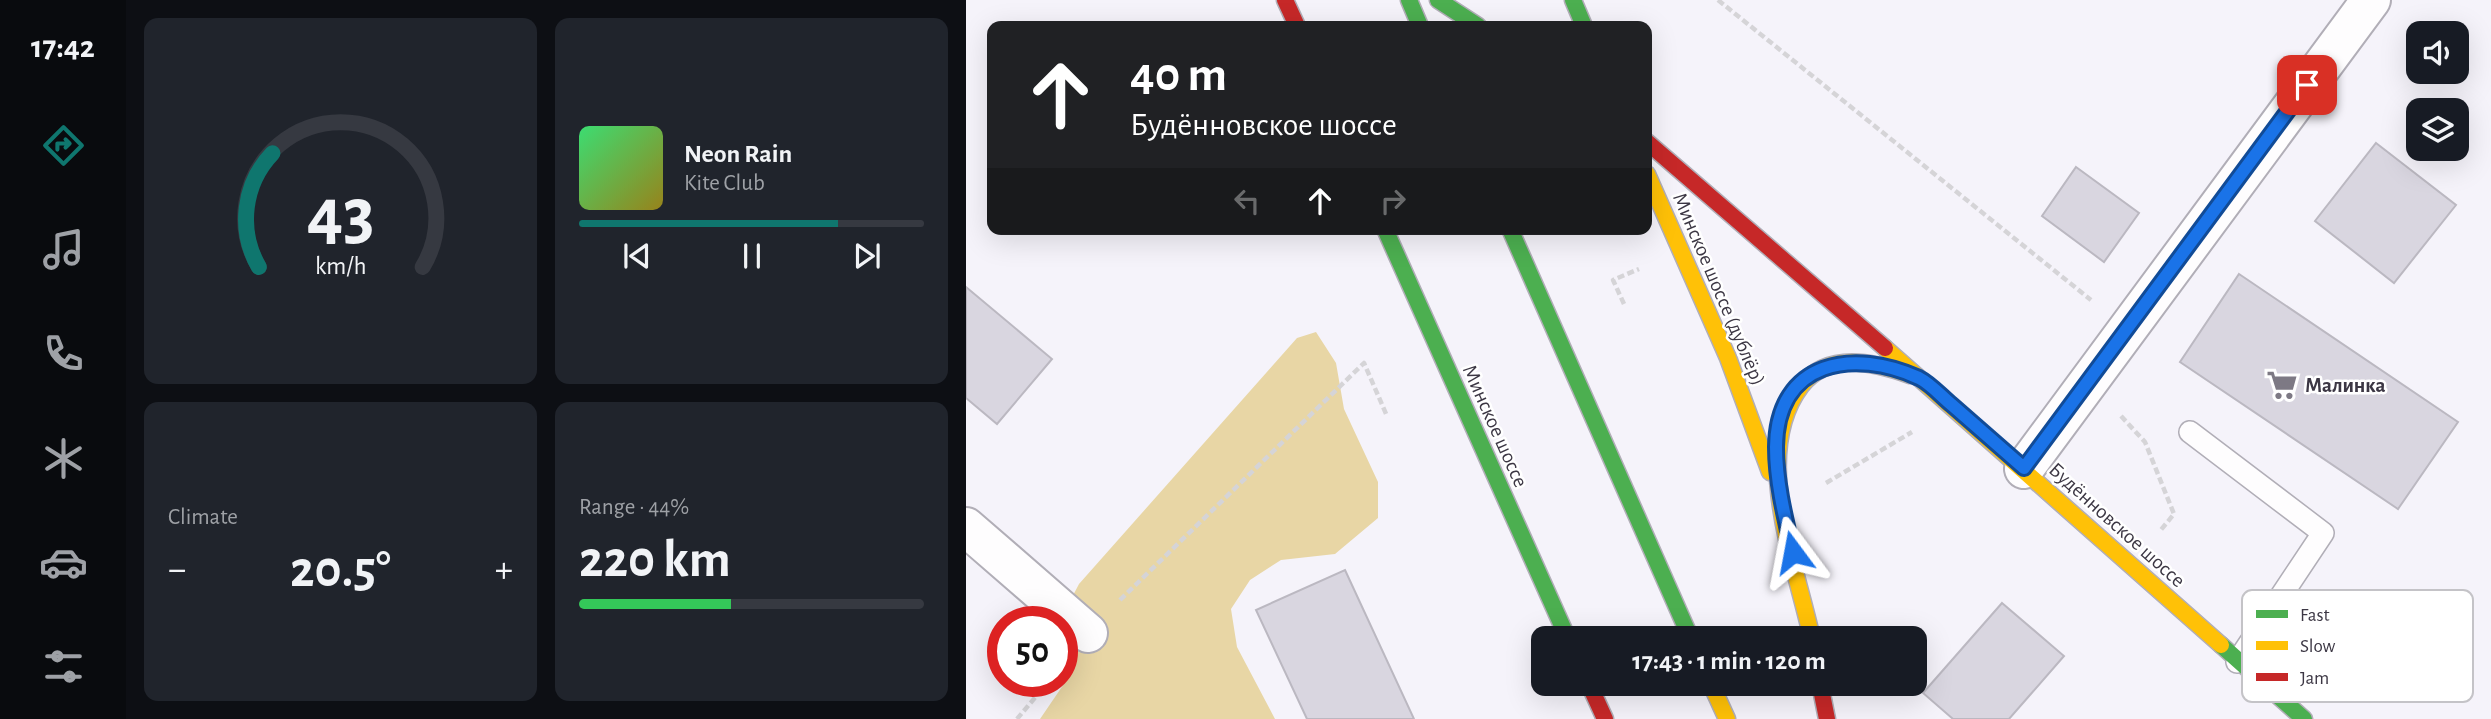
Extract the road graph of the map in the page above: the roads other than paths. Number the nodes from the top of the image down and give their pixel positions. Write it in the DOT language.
graph roads {
  1 [pos="1285,0"];
  2 [pos="1409,0"];
  3 [pos="1438,0"];
  4 [pos="1573,0"];
  5 [pos="2371,0"];
  6 [pos="1295,21"];
  7 [pos="1418,21"];
  8 [pos="1470,21"];
  9 [pos="1582,21"];
  10 [pos="1652,146"];
  11 [pos="1652,185"];
  12 [pos="1388,235"];
  13 [pos="1513,235"];
  14 [pos="1922,379"];
  15 [pos="2190,432"];
  16 [pos="2024,468"];
  17 [pos="1781,500"];
  18 [pos="966,527"];
  19 [pos="2285,590"];
  20 [pos="1562,626"];
  21 [pos="1685,626"];
  22 [pos="1809,626"];
  23 [pos="1088,633"];
  24 [pos="2242,654"];
  25 [pos="2237,662"];
  26 [pos="2242,666"];
  27 [pos="1594,696"];
  28 [pos="1716,696"];
  29 [pos="1822,696"];
  30 [pos="2284,702"];
  31 [pos="1605,719"];
  32 [pos="1727,719"];
  33 [pos="1827,719"];
  34 [pos="2304,719"];
  1 -- 6 [label="main road"];
  2 -- 7 [label="main road"];
  3 -- 8 [label="main road"];
  4 -- 9 [label="main road"];
  5 -- 16 [label="street"];
  10 -- 14 [label="main road, Будённовское шоссе"];
  11 -- 17 [label="main road, Минское шоссе (дублёр)"];
  12 -- 20 [label="main road, Минское шоссе"];
  13 -- 21 [label="main road"];
  14 -- 16 [label="main road, Будённовское шоссе"];
  14 -- 17 [label="main road"];
  15 -- 19 [label="lane"];
  16 -- 25 [label="main road, Будённовское шоссе"];
  17 -- 22 [label="main road"];
  18 -- 23 [label="street"];
  24 -- 25 [label="lane"];
  25 -- 26 [label="main road, Будённовское шоссе"];
  27 -- 31 [label="main road"];
  28 -- 32 [label="main road"];
  29 -- 33 [label="main road"];
  30 -- 34 [label="main road, Будённовское шоссе"];
}
